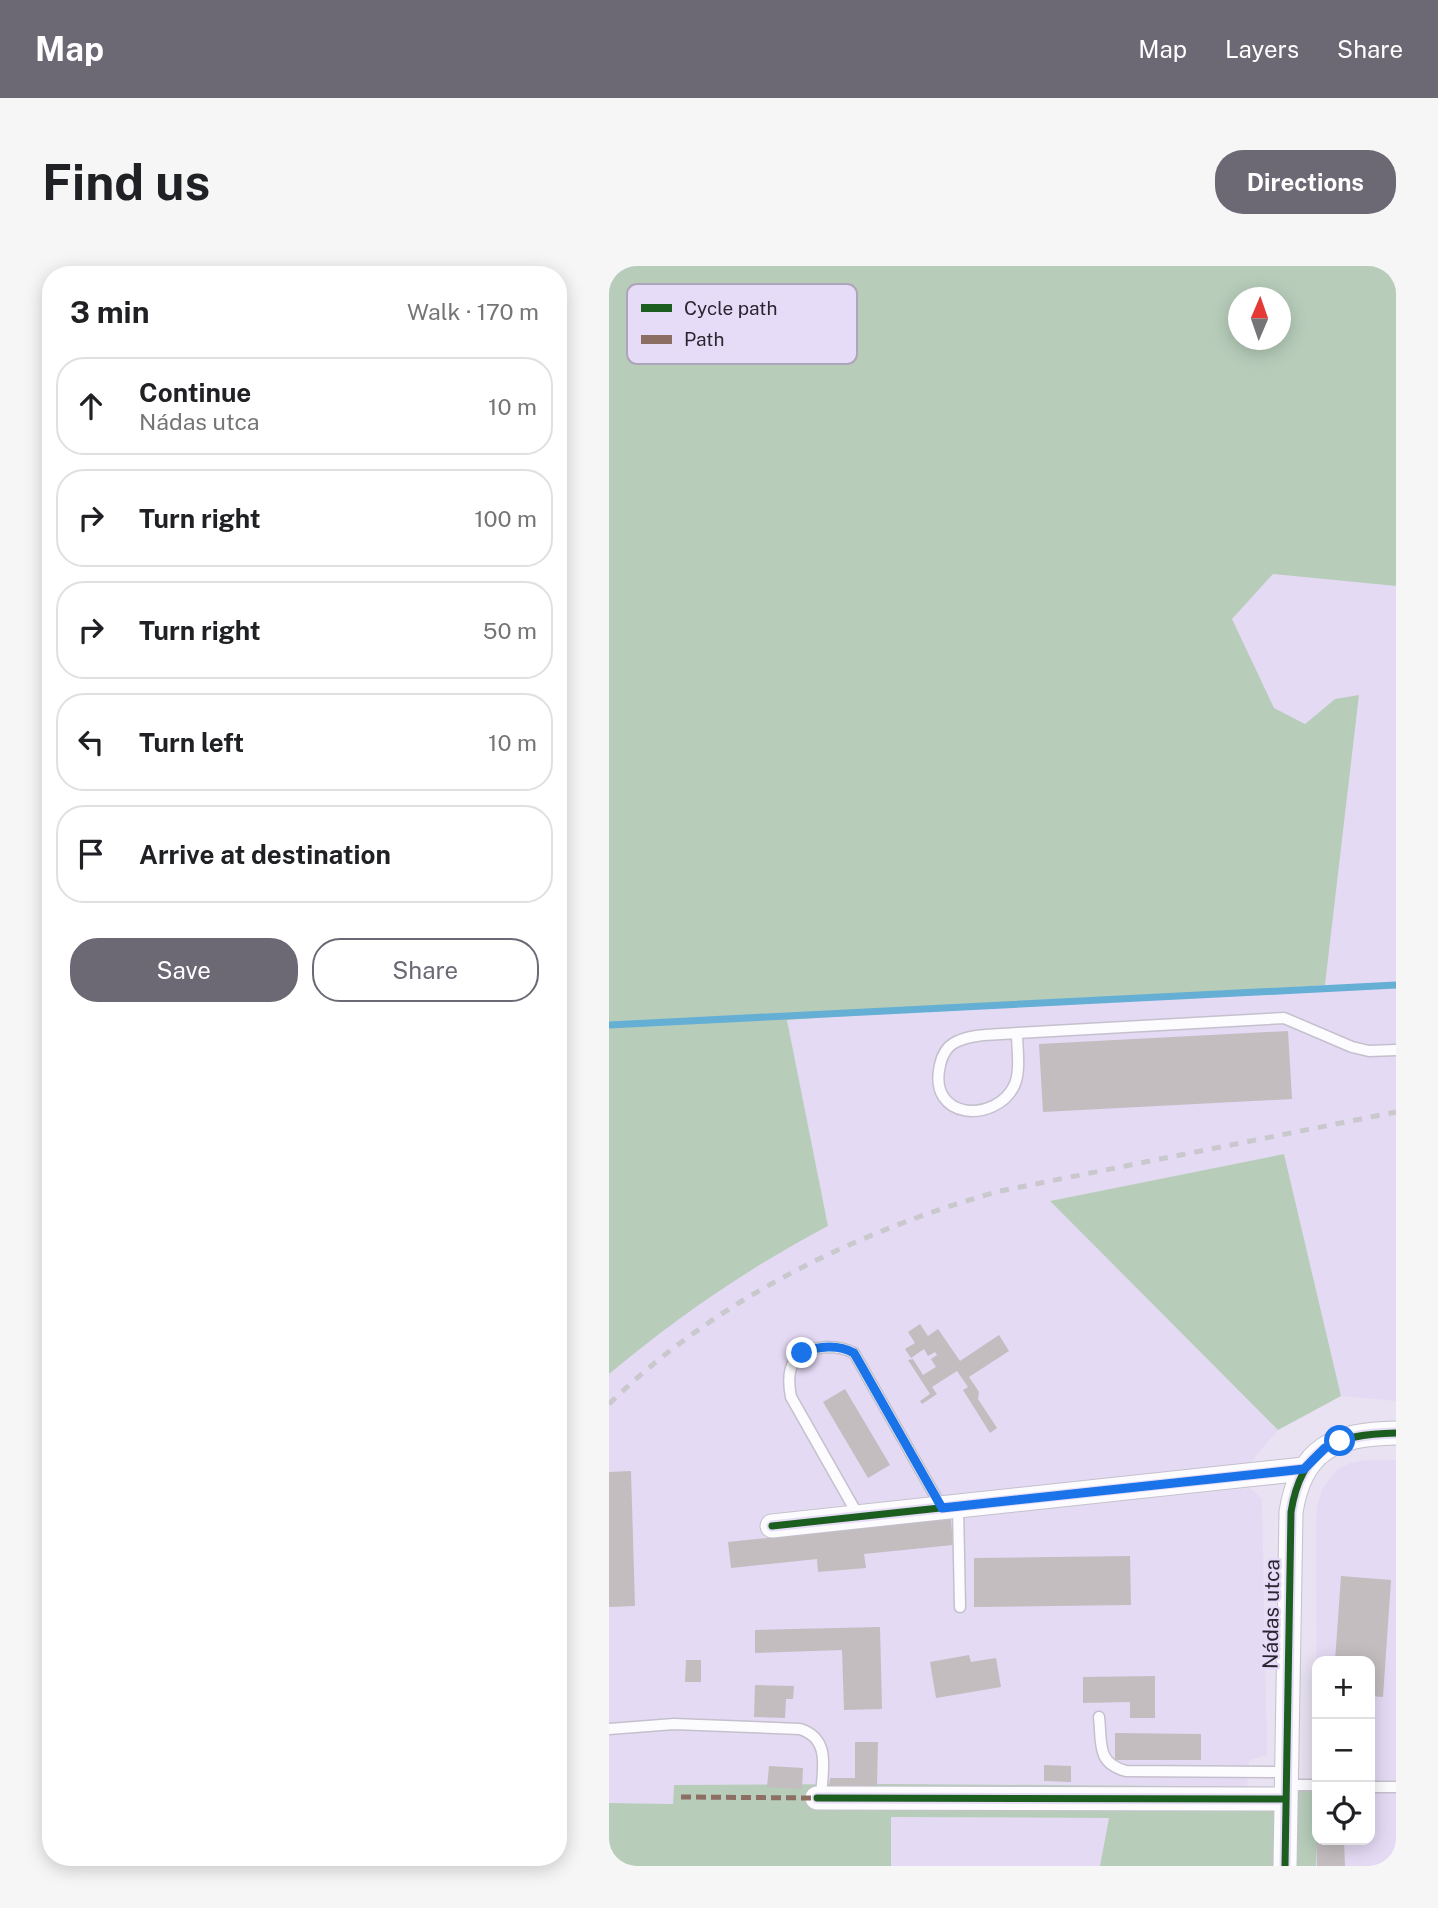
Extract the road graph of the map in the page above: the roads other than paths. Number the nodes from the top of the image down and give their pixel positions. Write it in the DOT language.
graph roads {
  1 [pos="1017,1033"];
  2 [pos="1396,1051"];
  3 [pos="1396,1433"];
  4 [pos="1304,1469"];
  5 [pos="950,1508"];
  6 [pos="859,1517"];
  7 [pos="772,1526"];
  8 [pos="960,1607"];
  9 [pos="1099,1717"];
  10 [pos="609,1729"];
  11 [pos="1312,1785"];
  12 [pos="1286,1786"];
  13 [pos="1375,1787"];
  14 [pos="1396,1787"];
  15 [pos="819,1798"];
  16 [pos="1285,1866"];
  1 -- 1 [label="lane"];
  1 -- 2 [label="lane"];
  3 -- 4 [label="street, Nádas utca"];
  4 -- 5 [label="street"];
  4 -- 12 [label="street, Nádas utca"];
  5 -- 6 [label="street"];
  5 -- 6 [label="lane"];
  5 -- 8 [label="lane"];
  6 -- 7 [label="street"];
  9 -- 12 [label="lane"];
  10 -- 15 [label="lane"];
  11 -- 12 [label="lane"];
  12 -- 15 [label="street"];
  12 -- 16 [label="street, Nádas utca"];
  13 -- 14 [label="lane"];
}
